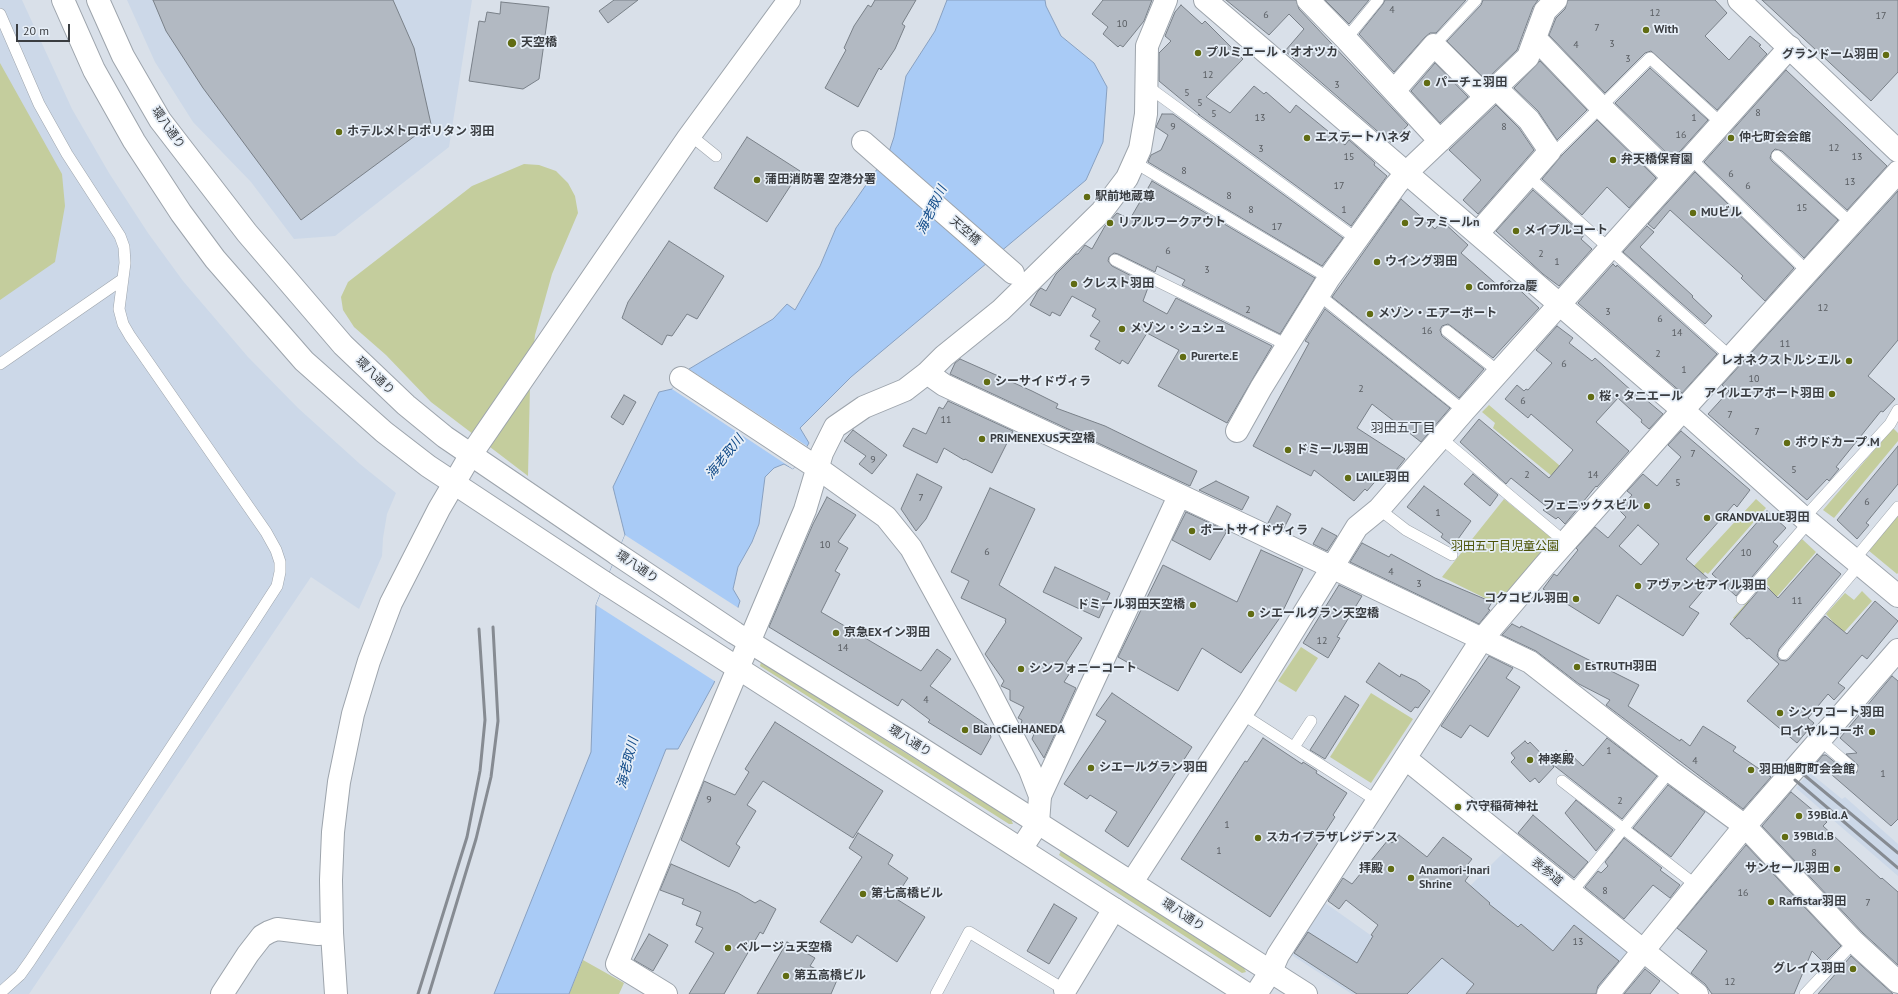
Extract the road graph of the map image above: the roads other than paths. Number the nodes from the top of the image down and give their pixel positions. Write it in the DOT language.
graph roads {
  1 [pos="63,0"];
  2 [pos="98,0"];
  3 [pos="789,0"];
  4 [pos="1166,0"];
  5 [pos="1205,0"];
  6 [pos="1308,0"];
  7 [pos="1378,0"];
  8 [pos="1476,0"];
  9 [pos="1556,0"];
  10 [pos="1739,0"];
  11 [pos="0,14"];
  12 [pos="1535,38"];
  13 [pos="1346,39"];
  14 [pos="1434,45"];
  15 [pos="1790,47"];
  16 [pos="1147,86"];
  17 [pos="1394,92"];
  18 [pos="1491,93"];
  19 [pos="1601,107"];
  20 [pos="1721,123"];
  21 [pos="690,135"];
  22 [pos="863,142"];
  23 [pos="1440,142"];
  24 [pos="1550,151"];
  25 [pos="1898,151"];
  26 [pos="716,156"];
  27 [pos="1777,156"];
  28 [pos="1690,158"];
  29 [pos="1134,162"];
  30 [pos="1407,172"];
  31 [pos="1898,172"];
  32 [pos="1529,177"];
  33 [pos="1673,177"];
  34 [pos="1851,222"];
  35 [pos="1478,233"];
  36 [pos="1358,240"];
  37 [pos="1609,249"];
  38 [pos="1115,260"];
  39 [pos="1808,272"];
  40 [pos="1013,273"];
  41 [pos="123,279"];
  42 [pos="1324,286"];
  43 [pos="1560,304"];
  44 [pos="1447,331"];
  45 [pos="1287,345"];
  46 [pos="1731,357"];
  47 [pos="0,364"];
  48 [pos="1499,372"];
  49 [pos="927,373"];
  50 [pos="681,378"];
  51 [pos="1898,410"];
  52 [pos="1464,411"];
  53 [pos="1682,411"];
  54 [pos="1237,431"];
  55 [pos="1441,438"];
  56 [pos="470,456"];
  57 [pos="819,469"];
  58 [pos="453,484"];
  59 [pos="1179,496"];
  60 [pos="1898,508"];
  61 [pos="1379,509"];
  62 [pos="1807,520"];
  63 [pos="1565,542"];
  64 [pos="1452,555"];
  65 [pos="1857,562"];
  66 [pos="1333,568"];
  67 [pos="1898,596"];
  68 [pos="1742,599"];
  69 [pos="742,637"];
  70 [pos="1482,639"];
  71 [pos="1898,650"];
  72 [pos="1784,654"];
  73 [pos="731,665"];
  74 [pos="1242,714"];
  75 [pos="1311,722"];
  76 [pos="1820,740"];
  77 [pos="1294,747"];
  78 [pos="1405,758"];
  79 [pos="1852,768"];
  80 [pos="1670,771"];
  81 [pos="1562,781"];
  82 [pos="1040,796"];
  83 [pos="1377,801"];
  84 [pos="1038,823"];
  85 [pos="1745,826"];
  86 [pos="1623,828"];
  87 [pos="1021,849"];
  88 [pos="1132,882"];
  89 [pos="1697,886"];
  90 [pos="1572,892"];
  91 [pos="1114,909"];
  92 [pos="332,933"];
  93 [pos="1854,942"];
  94 [pos="1644,950"];
  95 [pos="1271,972"];
  96 [pos="1898,982"];
  97 [pos="1065,990"];
  98 [pos="0,993"];
  99 [pos="222,994"];
  100 [pos="336,994"];
  101 [pos="666,994"];
  102 [pos="936,994"];
  103 [pos="1247,994"];
  104 [pos="1256,994"];
  105 [pos="1306,994"];
  106 [pos="1608,994"];
  107 [pos="1697,994"];
  108 [pos="1806,994"];
  1 -- 58 [label="main road"];
  2 -- 56 [label="main road, 環八通り"];
  3 -- 21 [label="main road"];
  4 -- 16 [label="main road"];
  5 -- 30 [label="main road"];
  6 -- 13 [label="main road"];
  7 -- 13 [label="lane"];
  8 -- 14 [label="lane"];
  9 -- 12 [label="main road"];
  10 -- 15 [label="main road"];
  11 -- 41 [label="lane"];
  12 -- 18 [label="main road"];
  12 -- 19 [label="main road"];
  13 -- 17 [label="main road"];
  14 -- 17 [label="main road"];
  14 -- 18 [label="main road"];
  15 -- 20 [label="main road"];
  15 -- 25 [label="main road"];
  16 -- 29 [label="main road"];
  16 -- 36 [label="lane"];
  17 -- 23 [label="main road"];
  18 -- 23 [label="main road"];
  18 -- 24 [label="main road"];
  19 -- 20 [label="lane"];
  19 -- 24 [label="lane"];
  19 -- 33 [label="main road"];
  20 -- 28 [label="main road"];
  21 -- 26 [label="lane"];
  21 -- 56 [label="main road"];
  22 -- 40 [label="main road, 天空橋"];
  23 -- 30 [label="main road"];
  24 -- 32 [label="main road"];
  27 -- 34 [label="lane"];
  28 -- 33 [label="main road"];
  28 -- 39 [label="lane"];
  29 -- 42 [label="lane"];
  29 -- 49 [label="main road"];
  30 -- 35 [label="main road"];
  30 -- 36 [label="main road"];
  31 -- 34 [label="main road"];
  32 -- 35 [label="main road"];
  32 -- 37 [label="lane"];
  33 -- 37 [label="main road"];
  34 -- 39 [label="main road"];
  35 -- 43 [label="main road"];
  36 -- 42 [label="main road"];
  37 -- 43 [label="main road"];
  37 -- 46 [label="lane"];
  38 -- 45 [label="lane"];
  39 -- 46 [label="main road"];
  41 -- 47 [label="lane"];
  41 -- 98 [label="lane"];
  42 -- 45 [label="main road"];
  42 -- 52 [label="lane"];
  43 -- 48 [label="main road"];
  43 -- 53 [label="main road"];
  44 -- 48 [label="lane"];
  45 -- 54 [label="main road"];
  46 -- 53 [label="main road"];
  48 -- 52 [label="main road"];
  49 -- 57 [label="main road"];
  49 -- 59 [label="main road"];
  50 -- 57 [label="main road"];
  51 -- 62 [label="lane"];
  52 -- 55 [label="main road"];
  53 -- 62 [label="main road"];
  53 -- 63 [label="main road"];
  55 -- 61 [label="main road"];
  55 -- 63 [label="lane"];
  56 -- 58 [label="main road"];
  56 -- 69 [label="main road, 環八通り"];
  57 -- 69 [label="main road"];
  57 -- 82 [label="main road"];
  58 -- 73 [label="main road"];
  58 -- 92 [label="main road"];
  59 -- 66 [label="main road"];
  59 -- 82 [label="main road"];
  60 -- 65 [label="lane"];
  61 -- 64 [label="lane"];
  61 -- 66 [label="main road"];
  62 -- 65 [label="main road"];
  62 -- 68 [label="lane"];
  63 -- 70 [label="main road"];
  65 -- 67 [label="main road"];
  65 -- 72 [label="lane"];
  66 -- 70 [label="main road"];
  66 -- 74 [label="main road"];
  69 -- 73 [label="main road"];
  69 -- 84 [label="main road, 環八通り"];
  70 -- 78 [label="main road"];
  70 -- 80 [label="main road"];
  71 -- 76 [label="main road"];
  73 -- 87 [label="main road"];
  73 -- 101 [label="main road"];
  74 -- 77 [label="lane"];
  74 -- 88 [label="main road"];
  75 -- 77 [label="lane"];
  76 -- 79 [label="lane"];
  76 -- 85 [label="main road"];
  77 -- 83 [label="lane"];
  78 -- 83 [label="main road"];
  78 -- 90 [label="main road, 表参道"];
  80 -- 85 [label="main road"];
  80 -- 86 [label="lane"];
  81 -- 86 [label="lane"];
  82 -- 84 [label="main road"];
  83 -- 95 [label="main road"];
  84 -- 87 [label="main road"];
  84 -- 88 [label="main road, 環八通り"];
  85 -- 89 [label="main road"];
  85 -- 93 [label="main road"];
  86 -- 89 [label="lane"];
  86 -- 90 [label="lane"];
  87 -- 91 [label="main road"];
  88 -- 95 [label="main road, 環八通り"];
  89 -- 94 [label="main road"];
  90 -- 94 [label="main road, 表参道"];
  91 -- 97 [label="main road"];
  91 -- 103 [label="main road"];
  92 -- 99 [label="main road"];
  92 -- 100 [label="main road"];
  93 -- 96 [label="main road"];
  93 -- 108 [label="lane"];
  94 -- 106 [label="main road"];
  94 -- 107 [label="main road, 表参道"];
  95 -- 104 [label="main road"];
  95 -- 105 [label="main road, 環八通り"];
  97 -- 102 [label="lane"];
}
